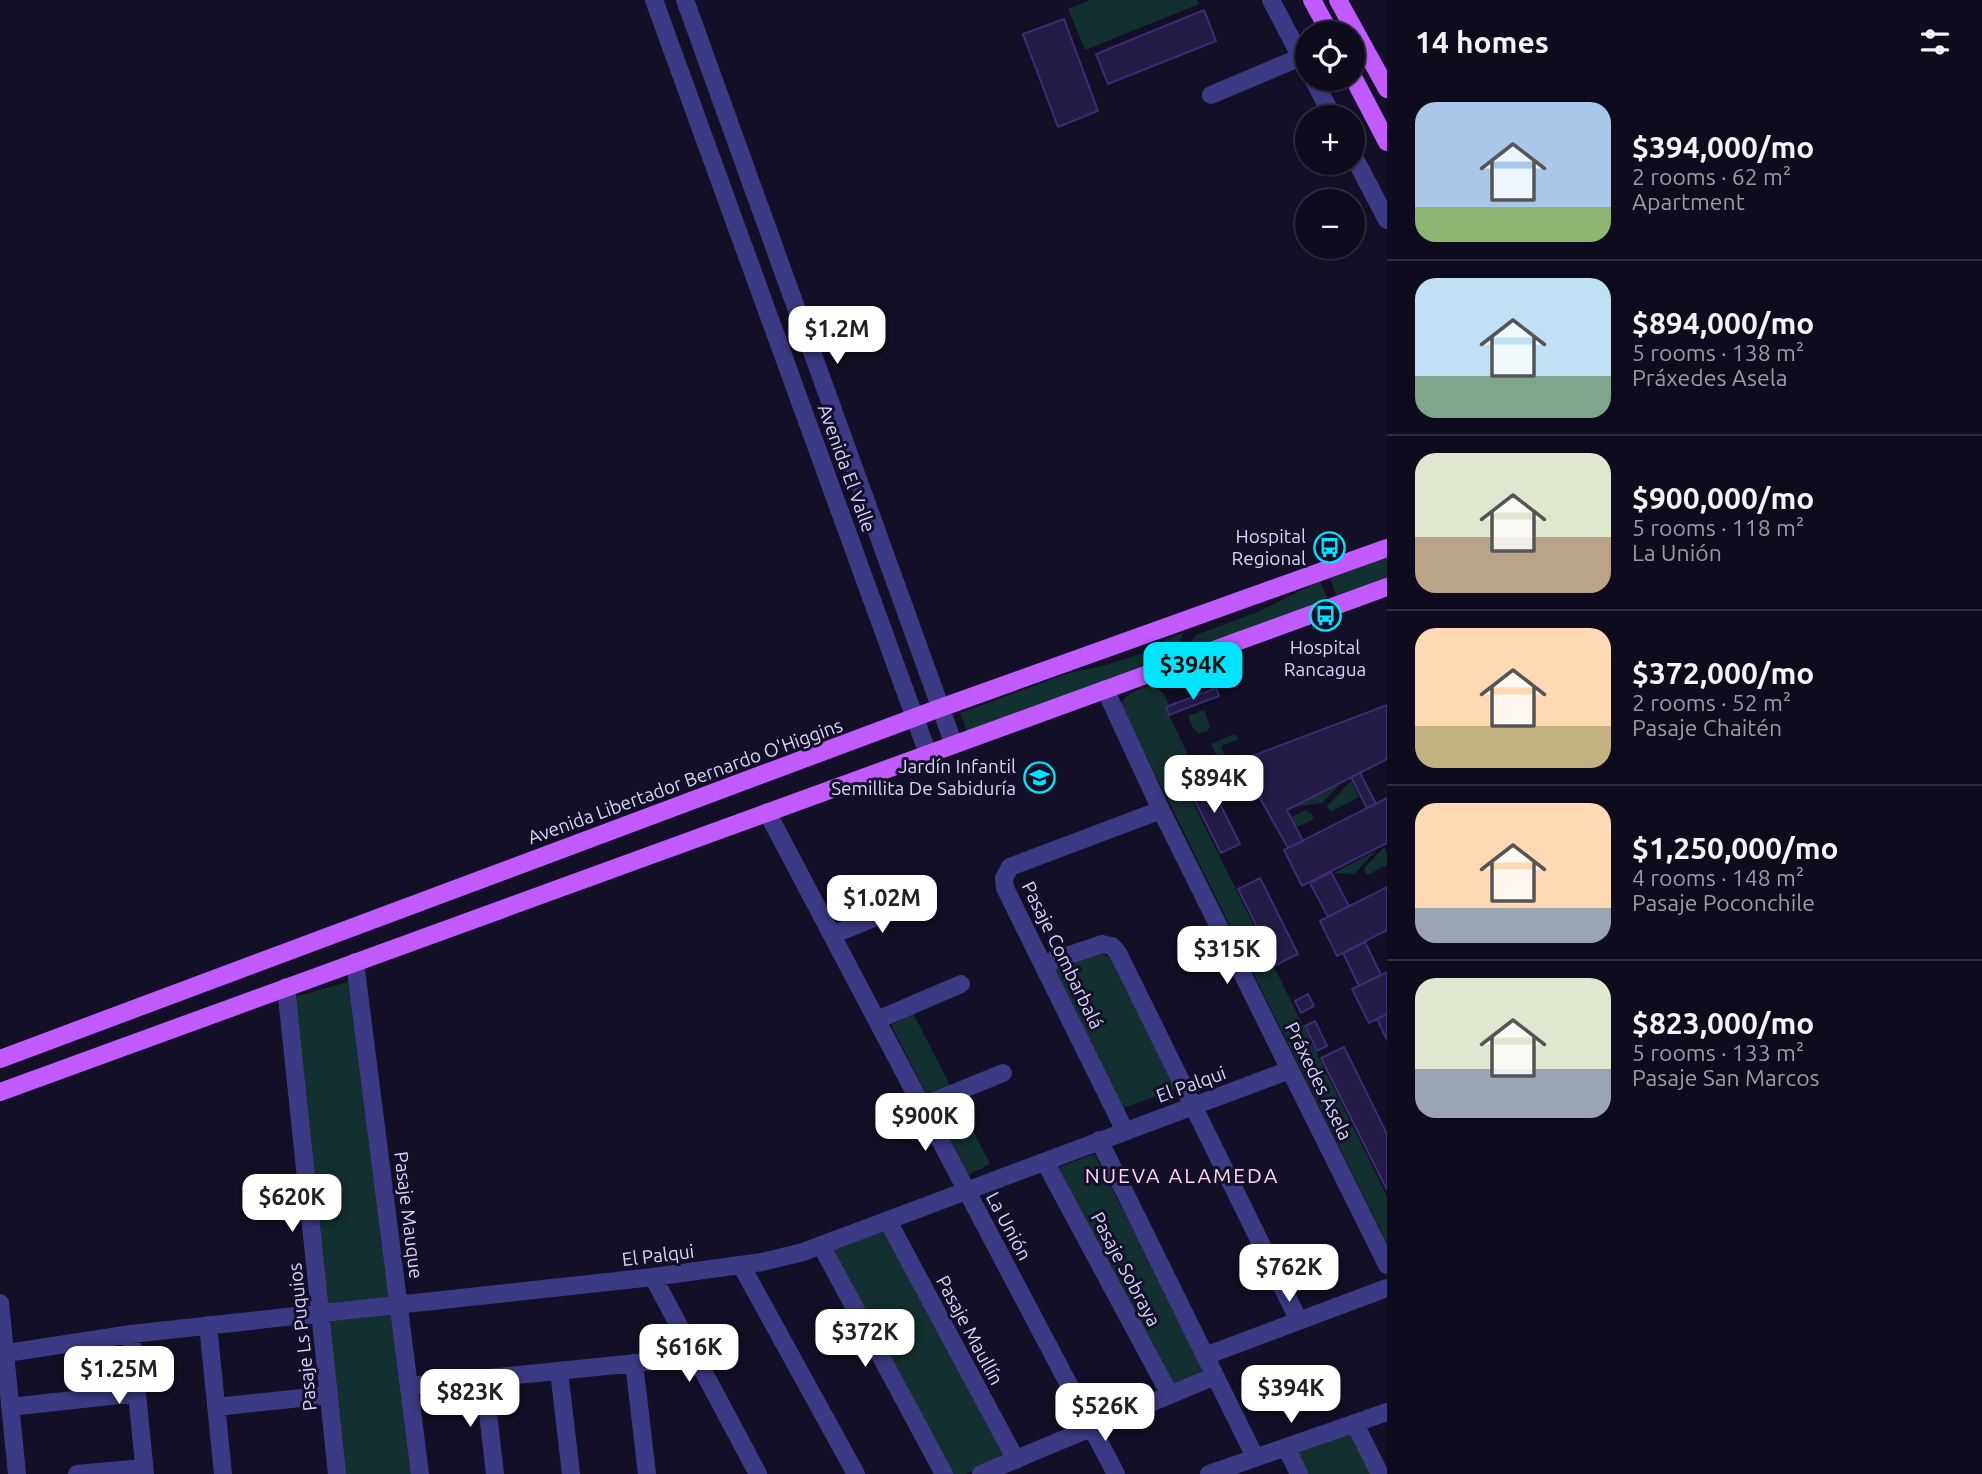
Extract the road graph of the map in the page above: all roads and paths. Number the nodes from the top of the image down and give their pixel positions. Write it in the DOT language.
graph roads {
  1 [pos="654,0"];
  2 [pos="685,0"];
  3 [pos="1271,0"];
  4 [pos="1312,0"];
  5 [pos="1338,0"];
  6 [pos="1323,21"];
  7 [pos="1295,46"];
  8 [pos="1295,66"];
  9 [pos="1387,89"];
  10 [pos="1360,91"];
  11 [pos="1211,95"];
  12 [pos="1387,142"];
  13 [pos="1363,175"];
  14 [pos="1387,220"];
  15 [pos="1387,548"];
  16 [pos="1387,587"];
  17 [pos="1105,690"];
  18 [pos="940,708"];
  19 [pos="915,717"];
  20 [pos="954,745"];
  21 [pos="928,754"];
  22 [pos="1161,810"];
  23 [pos="767,813"];
  24 [pos="918,900"];
  25 [pos="832,935"];
  26 [pos="355,962"];
  27 [pos="1043,964"];
  28 [pos="961,984"];
  29 [pos="286,987"];
  30 [pos="877,1020"];
  31 [pos="0,1059"];
  32 [pos="1290,1070"];
  33 [pos="1003,1073"];
  34 [pos="0,1091"];
  35 [pos="1193,1105"];
  36 [pos="922,1106"];
  37 [pos="1125,1131"];
  38 [pos="1099,1140"];
  39 [pos="1045,1162"];
  40 [pos="967,1192"];
  41 [pos="888,1221"];
  42 [pos="821,1245"];
  43 [pos="741,1265"];
  44 [pos="1387,1265"];
  45 [pos="653,1277"];
  46 [pos="1387,1288"];
  47 [pos="0,1303"];
  48 [pos="400,1306"];
  49 [pos="320,1312"];
  50 [pos="1299,1321"];
  51 [pos="208,1325"];
  52 [pos="131,1334"];
  53 [pos="3,1353"];
  54 [pos="1205,1356"];
  55 [pos="696,1357"];
  56 [pos="634,1363"];
  57 [pos="559,1371"];
  58 [pos="1215,1376"];
  59 [pos="484,1379"];
  60 [pos="410,1386"];
  61 [pos="137,1393"];
  62 [pos="329,1395"];
  63 [pos="1170,1395"];
  64 [pos="10,1407"];
  65 [pos="216,1407"];
  66 [pos="1387,1412"];
  67 [pos="1354,1424"];
  68 [pos="1091,1428"];
  69 [pos="7,1433"];
  70 [pos="1286,1447"];
  71 [pos="1255,1457"];
  72 [pos="1016,1460"];
  73 [pos="145,1471"];
  74 [pos="332,1473"];
  75 [pos="17,1474"];
  76 [pos="77,1474"];
  77 [pos="223,1474"];
  78 [pos="420,1474"];
  79 [pos="495,1474"];
  80 [pos="571,1474"];
  81 [pos="647,1474"];
  82 [pos="758,1474"];
  83 [pos="856,1474"];
  84 [pos="944,1474"];
  85 [pos="981,1474"];
  86 [pos="1116,1474"];
  87 [pos="1209,1474"];
  88 [pos="1300,1474"];
  89 [pos="1380,1474"];
  1 -- 19 [label="street, Avenida El Valle"];
  2 -- 18 [label="street, Avenida El Valle"];
  3 -- 7 [label="street"];
  4 -- 6 [label="main road"];
  5 -- 9 [label="main road"];
  8 -- 11 [label="street"];
  10 -- 12 [label="main road"];
  13 -- 14 [label="street"];
  15 -- 18 [label="main road, Avenida Libertador Bernardo O'Higgins"];
  16 -- 17 [label="main road"];
  17 -- 20 [label="main road"];
  17 -- 22 [label="street, Práxedes Asela"];
  18 -- 19 [label="main road, Avenida Libertador Bernardo O'Higgins"];
  18 -- 20 [label="street, Avenida El Valle"];
  19 -- 21 [label="street, Avenida El Valle"];
  19 -- 31 [label="main road, Avenida Libertador Bernardo O'Higgins"];
  20 -- 21 [label="main road"];
  21 -- 23 [label="main road"];
  22 -- 27 [label="street, Pasaje Combarbalá"];
  22 -- 32 [label="street, Práxedes Asela"];
  23 -- 25 [label="street, La Unión"];
  23 -- 26 [label="main road"];
  24 -- 25 [label="street"];
  25 -- 30 [label="street, La Unión"];
  26 -- 29 [label="main road"];
  26 -- 48 [label="street, Pasaje Mauque"];
  27 -- 35 [label="street"];
  27 -- 37 [label="street, Pasaje Combarbalá"];
  28 -- 30 [label="street"];
  29 -- 34 [label="main road"];
  29 -- 49 [label="street, Pasaje Ls Puquios"];
  30 -- 36 [label="street, La Unión"];
  32 -- 35 [label="street, El Palqui"];
  32 -- 44 [label="street, Práxedes Asela"];
  33 -- 36 [label="street"];
  35 -- 37 [label="street, El Palqui"];
  35 -- 50 [label="street"];
  36 -- 40 [label="street, La Unión"];
  37 -- 38 [label="street, El Palqui"];
  38 -- 39 [label="street, El Palqui"];
  38 -- 54 [label="street"];
  39 -- 40 [label="street, El Palqui"];
  39 -- 63 [label="street, Pasaje Sobraya"];
  40 -- 41 [label="street, El Palqui"];
  40 -- 68 [label="street, La Unión"];
  41 -- 42 [label="street, El Palqui"];
  41 -- 72 [label="street, Pasaje Maullín"];
  42 -- 43 [label="street, El Palqui"];
  42 -- 84 [label="street"];
  43 -- 45 [label="street, El Palqui"];
  43 -- 83 [label="street"];
  45 -- 48 [label="street, El Palqui"];
  45 -- 55 [label="street"];
  46 -- 50 [label="street"];
  47 -- 53 [label="street"];
  48 -- 49 [label="street, El Palqui"];
  48 -- 60 [label="street, Pasaje Mauque"];
  49 -- 51 [label="street, El Palqui"];
  49 -- 62 [label="street, Pasaje Ls Puquios"];
  50 -- 54 [label="street"];
  51 -- 52 [label="street, El Palqui"];
  51 -- 65 [label="street"];
  52 -- 53 [label="street, El Palqui"];
  52 -- 61 [label="street"];
  53 -- 64 [label="street"];
  54 -- 58 [label="street"];
  55 -- 56 [label="street"];
  55 -- 82 [label="street"];
  56 -- 57 [label="street"];
  56 -- 81 [label="street"];
  57 -- 59 [label="street"];
  57 -- 80 [label="street"];
  58 -- 63 [label="street"];
  58 -- 71 [label="street"];
  59 -- 60 [label="street"];
  59 -- 79 [label="street"];
  60 -- 78 [label="street, Pasaje Mauque"];
  61 -- 64 [label="street"];
  61 -- 73 [label="street"];
  62 -- 65 [label="street"];
  62 -- 74 [label="street, Pasaje Ls Puquios"];
  63 -- 68 [label="street"];
  64 -- 69 [label="street"];
  65 -- 77 [label="street"];
  66 -- 67 [label="street"];
  67 -- 70 [label="street"];
  67 -- 89 [label="street"];
  68 -- 72 [label="street"];
  68 -- 86 [label="street, La Unión"];
  69 -- 75 [label="street"];
  70 -- 71 [label="street"];
  70 -- 88 [label="street"];
  71 -- 87 [label="street"];
  72 -- 85 [label="street"];
  73 -- 76 [label="street"];
}
